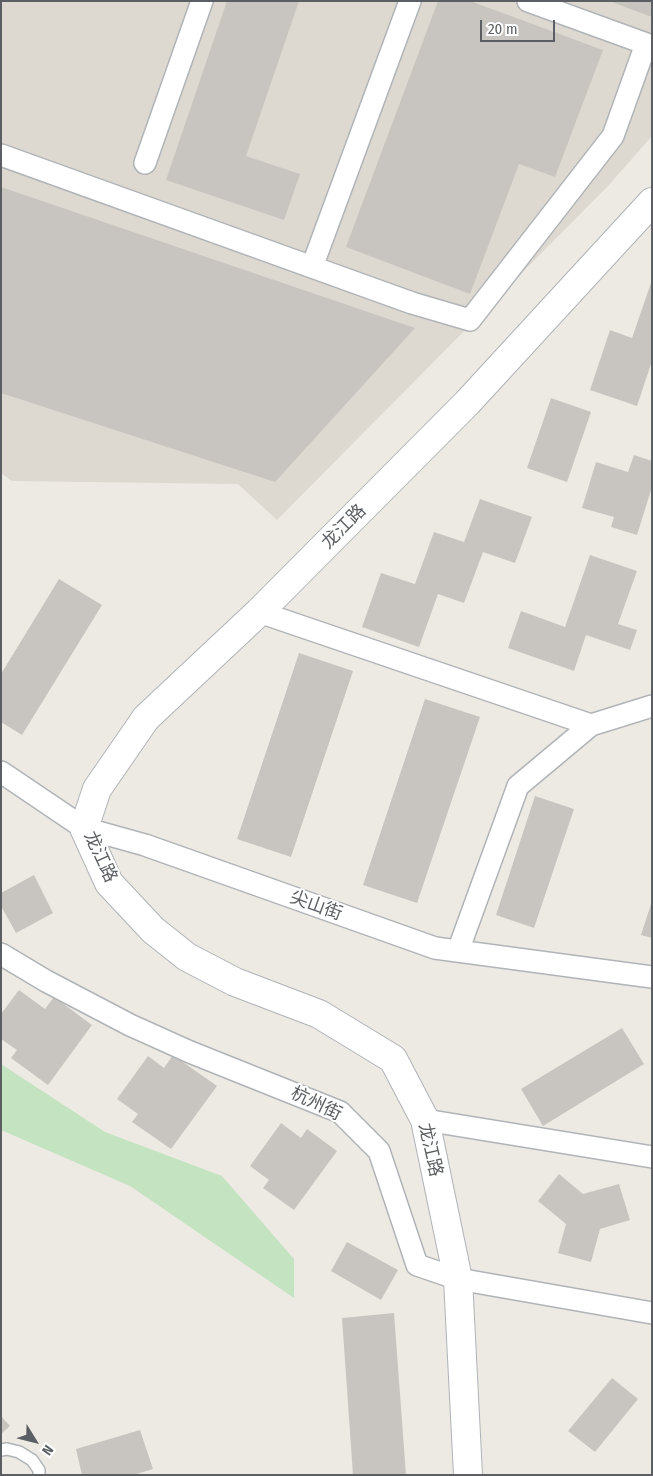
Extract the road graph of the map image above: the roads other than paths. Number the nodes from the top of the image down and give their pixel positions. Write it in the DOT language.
graph roads {
  1 [pos="202,1"];
  2 [pos="410,1"];
  3 [pos="528,1"];
  4 [pos="649,44"];
  5 [pos="1,156"];
  6 [pos="144,163"];
  7 [pos="652,202"];
  8 [pos="312,267"];
  9 [pos="259,612"];
  10 [pos="652,706"];
  11 [pos="591,725"];
  12 [pos="1,772"];
  13 [pos="84,828"];
  14 [pos="458,951"];
  15 [pos="1,954"];
  16 [pos="652,977"];
  17 [pos="425,1120"];
  18 [pos="652,1157"];
  19 [pos="458,1279"];
  20 [pos="652,1313"];
  21 [pos="1,1450"];
  22 [pos="39,1475"];
  23 [pos="468,1475"];
  1 -- 6 [label="street"];
  2 -- 8 [label="street"];
  3 -- 4 [label="street"];
  4 -- 8 [label="street"];
  5 -- 8 [label="street"];
  7 -- 9 [label="street, 龙江路"];
  9 -- 11 [label="street"];
  9 -- 13 [label="street, 龙江路"];
  10 -- 11 [label="street"];
  11 -- 14 [label="street"];
  12 -- 13 [label="street, 尖山街"];
  13 -- 14 [label="street, 尖山街"];
  13 -- 17 [label="street, 龙江路"];
  14 -- 16 [label="street, 尖山街"];
  15 -- 19 [label="street, 杭州街"];
  17 -- 18 [label="street"];
  17 -- 19 [label="street, 龙江路"];
  19 -- 20 [label="street, 杭州街"];
  19 -- 23 [label="street, 龙江路"];
  21 -- 22 [label="lane"];
}
